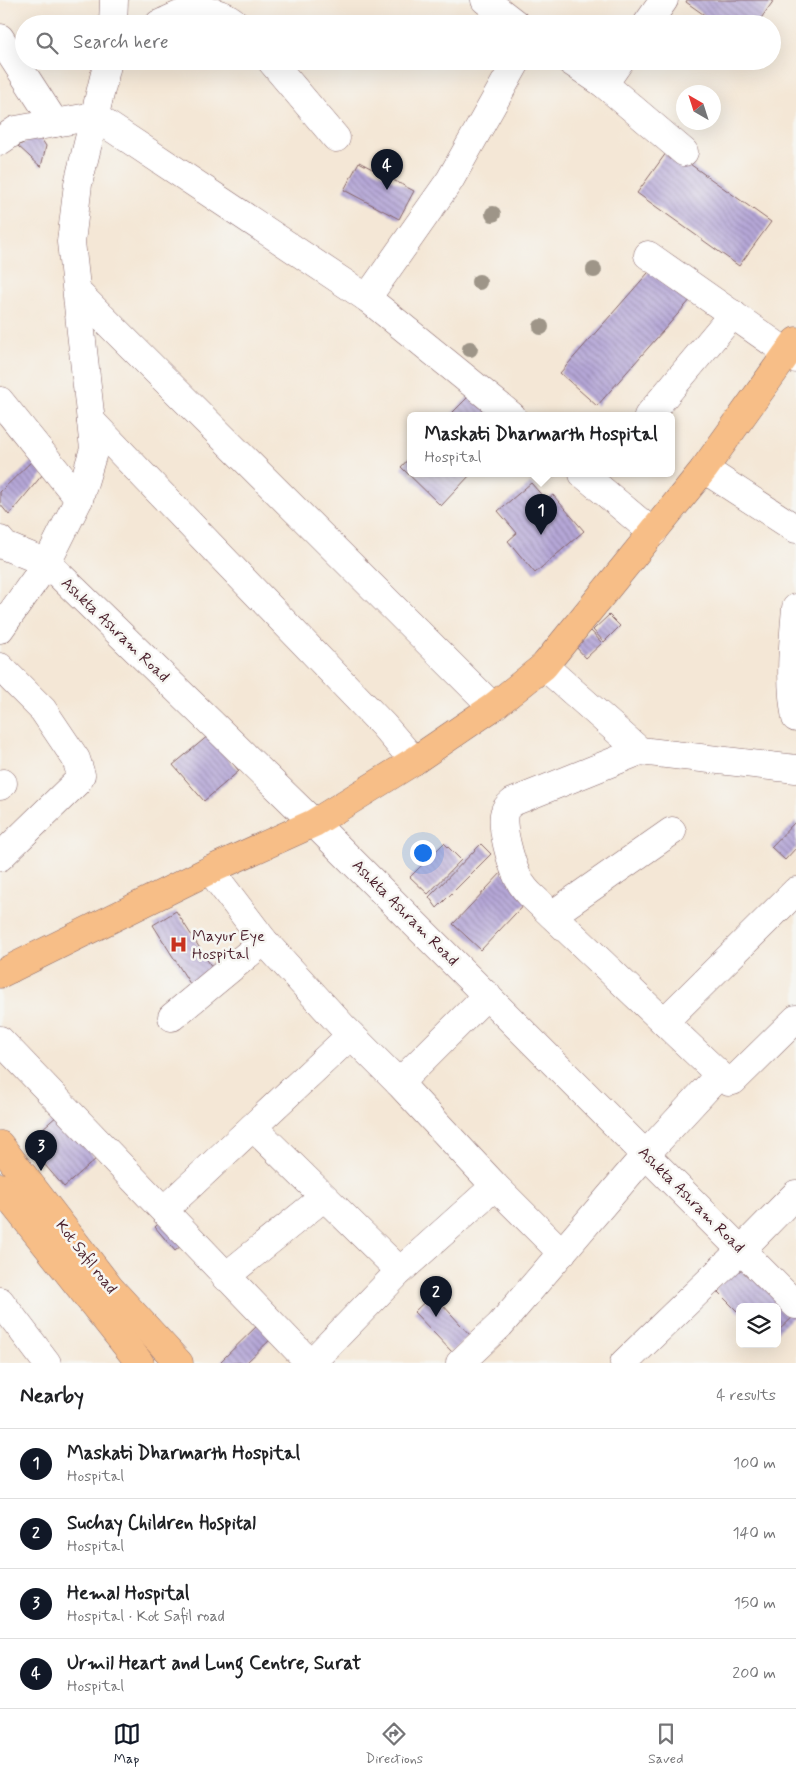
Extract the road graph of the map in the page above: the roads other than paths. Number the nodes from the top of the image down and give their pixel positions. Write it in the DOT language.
graph roads {
  1 [pos="114,0"];
  2 [pos="484,0"];
  3 [pos="664,0"];
  4 [pos="113,15"];
  5 [pos="182,15"];
  6 [pos="219,15"];
  7 [pos="504,15"];
  8 [pos="653,15"];
  9 [pos="0,38"];
  10 [pos="15,61"];
  11 [pos="21,70"];
  12 [pos="106,70"];
  13 [pos="279,70"];
  14 [pos="512,70"];
  15 [pos="583,70"];
  16 [pos="614,70"];
  17 [pos="604,84"];
  18 [pos="94,116"];
  19 [pos="55,123"];
  20 [pos="336,138"];
  21 [pos="0,141"];
  22 [pos="684,152"];
  23 [pos="648,255"];
  24 [pos="77,292"];
  25 [pos="367,298"];
  26 [pos="733,314"];
  27 [pos="793,351"];
  28 [pos="0,401"];
  29 [pos="507,412"];
  30 [pos="651,412"];
  31 [pos="91,421"];
  32 [pos="704,469"];
  33 [pos="592,477"];
  34 [pos="79,499"];
  35 [pos="796,530"];
  36 [pos="653,533"];
  37 [pos="0,540"];
  38 [pos="47,563"];
  39 [pos="796,614"];
  40 [pos="0,629"];
  41 [pos="544,666"];
  42 [pos="0,667"];
  43 [pos="494,707"];
  44 [pos="796,718"];
  45 [pos="640,751"];
  46 [pos="414,761"];
  47 [pos="796,769"];
  48 [pos="314,823"];
  49 [pos="672,831"];
  50 [pos="0,857"];
  51 [pos="210,870"];
  52 [pos="796,891"];
  53 [pos="552,915"];
  54 [pos="264,941"];
  55 [pos="0,974"];
  56 [pos="487,995"];
  57 [pos="172,1017"];
  58 [pos="796,1020"];
  59 [pos="664,1022"];
  60 [pos="351,1035"];
  61 [pos="0,1040"];
  62 [pos="719,1075"];
  63 [pos="399,1083"];
  64 [pos="253,1127"];
  65 [pos="0,1145"];
  66 [pos="646,1154"];
  67 [pos="495,1186"];
  68 [pos="0,1187"];
  69 [pos="796,1194"];
  70 [pos="324,1196"];
  71 [pos="164,1210"];
  72 [pos="741,1250"];
  73 [pos="562,1253"];
  74 [pos="400,1271"];
  75 [pos="225,1277"];
  76 [pos="0,1301"];
  77 [pos="796,1305"];
  78 [pos="47,1363"];
  79 [pos="140,1363"];
  80 [pos="179,1363"];
  81 [pos="310,1363"];
  82 [pos="460,1363"];
  83 [pos="624,1363"];
  1 -- 4 [label="street"];
  2 -- 7 [label="street"];
  3 -- 8 [label="street"];
  5 -- 6 [label="street"];
  9 -- 10 [label="street"];
  11 -- 19 [label="street"];
  12 -- 18 [label="street"];
  13 -- 20 [label="street"];
  14 -- 25 [label="street"];
  15 -- 17 [label="street"];
  16 -- 17 [label="street"];
  17 -- 22 [label="street"];
  18 -- 19 [label="street"];
  18 -- 24 [label="street"];
  18 -- 25 [label="street"];
  19 -- 21 [label="street"];
  23 -- 26 [label="street"];
  24 -- 31 [label="street"];
  24 -- 43 [label="street"];
  25 -- 29 [label="street"];
  26 -- 27 [label="street"];
  26 -- 30 [label="street"];
  27 -- 32 [label="main road"];
  28 -- 34 [label="street"];
  31 -- 34 [label="street"];
  31 -- 46 [label="street"];
  32 -- 35 [label="street"];
  32 -- 36 [label="main road"];
  33 -- 36 [label="street"];
  34 -- 38 [label="street"];
  36 -- 41 [label="main road"];
  37 -- 38 [label="street, Ashkta Ashram Road"];
  38 -- 40 [label="street"];
  38 -- 48 [label="street, Ashkta Ashram Road"];
  39 -- 44 [label="street"];
  41 -- 43 [label="main road"];
  41 -- 45 [label="street"];
  42 -- 50 [label="street"];
  43 -- 46 [label="main road"];
  45 -- 47 [label="street"];
  45 -- 53 [label="street"];
  46 -- 48 [label="main road"];
  48 -- 51 [label="main road"];
  48 -- 56 [label="street, Ashkta Ashram Road"];
  49 -- 53 [label="street"];
  51 -- 54 [label="street"];
  51 -- 55 [label="main road"];
  52 -- 59 [label="street"];
  53 -- 59 [label="street"];
  54 -- 57 [label="street"];
  54 -- 60 [label="street"];
  56 -- 63 [label="street"];
  56 -- 66 [label="street, Ashkta Ashram Road"];
  58 -- 62 [label="street"];
  59 -- 62 [label="street"];
  60 -- 63 [label="street"];
  60 -- 64 [label="street"];
  61 -- 71 [label="street"];
  62 -- 66 [label="street"];
  63 -- 67 [label="street"];
  64 -- 70 [label="street"];
  64 -- 71 [label="street"];
  65 -- 80 [label="main road, Kot Safil road"];
  66 -- 72 [label="street, Ashkta Ashram Road"];
  66 -- 73 [label="street"];
  67 -- 73 [label="street"];
  67 -- 74 [label="street"];
  68 -- 79 [label="main road, Kot Safil road"];
  69 -- 72 [label="street"];
  70 -- 74 [label="street"];
  70 -- 75 [label="street"];
  71 -- 75 [label="street"];
  72 -- 77 [label="street, Ashkta Ashram Road"];
  72 -- 83 [label="street"];
  73 -- 82 [label="street"];
  74 -- 81 [label="street"];
  75 -- 81 [label="street"];
  76 -- 78 [label="street"];
}
